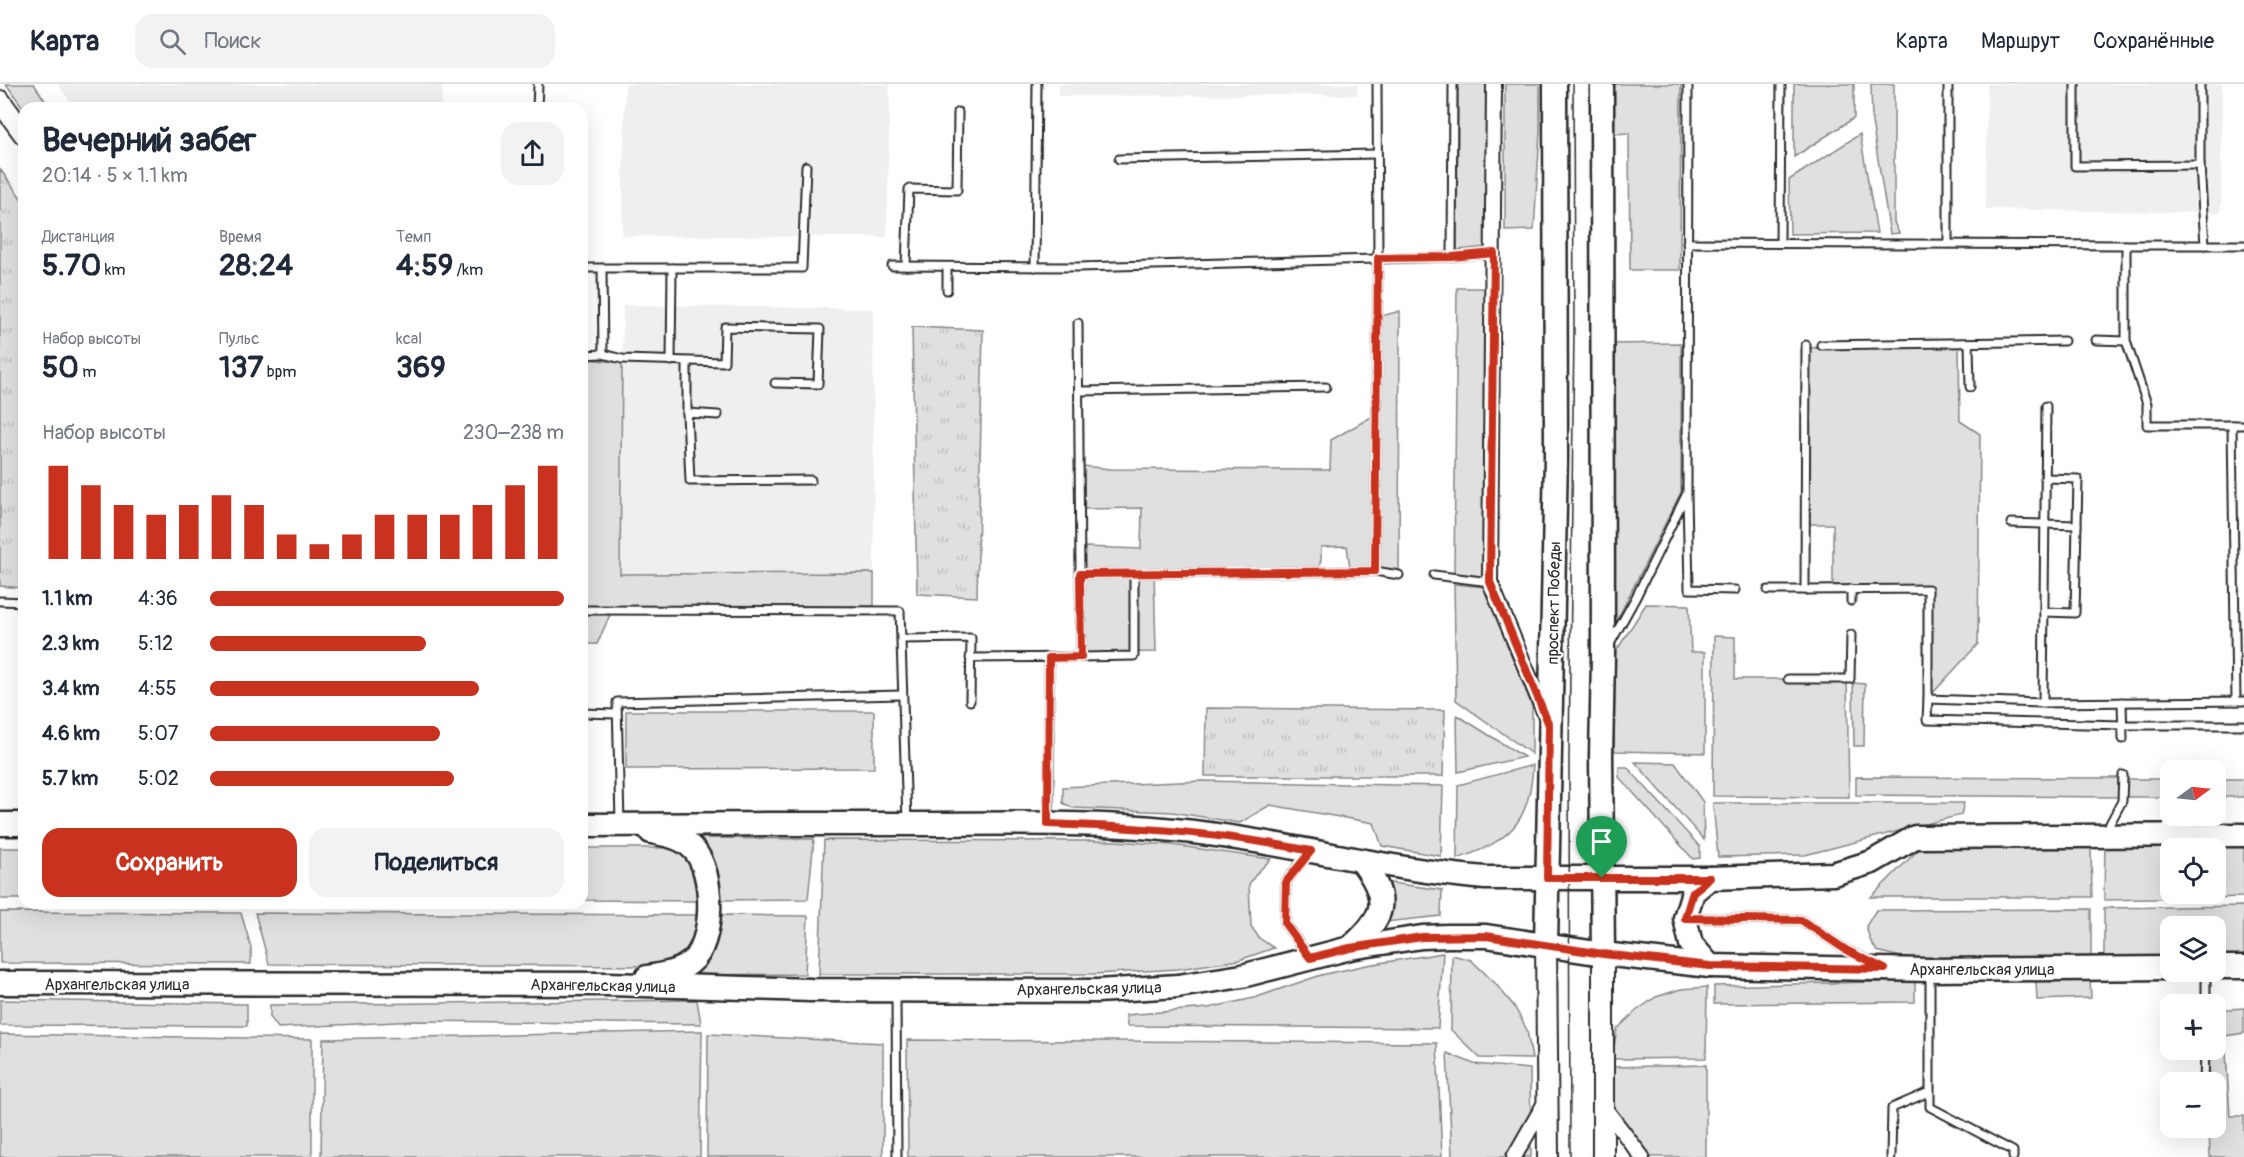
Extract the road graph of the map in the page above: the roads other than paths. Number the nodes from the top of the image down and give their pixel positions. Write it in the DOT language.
graph roads {
  1 [pos="538,84"];
  2 [pos="1037,84"];
  3 [pos="1377,84"];
  4 [pos="1453,84"];
  5 [pos="1494,84"];
  6 [pos="1555,84"];
  7 [pos="1602,84"];
  8 [pos="1688,84"];
  9 [pos="1781,84"];
  10 [pos="1948,84"];
  11 [pos="2075,84"];
  12 [pos="2200,84"];
  13 [pos="0,102"];
  14 [pos="537,102"];
  15 [pos="958,112"];
  16 [pos="18,126"];
  17 [pos="1376,154"];
  18 [pos="1119,159"];
  19 [pos="2200,165"];
  20 [pos="806,166"];
  21 [pos="1687,243"];
  22 [pos="1780,243"];
  23 [pos="1948,243"];
  24 [pos="2244,244"];
  25 [pos="2126,245"];
  26 [pos="2205,245"];
  27 [pos="1494,253"];
  28 [pos="1452,257"];
  29 [pos="1378,258"];
  30 [pos="892,266"];
  31 [pos="906,266"];
  32 [pos="947,267"];
  33 [pos="1035,267"];
  34 [pos="588,268"];
  35 [pos="672,268"];
  36 [pos="602,269"];
  37 [pos="947,290"];
  38 [pos="1078,323"];
  39 [pos="2096,340"];
  40 [pos="2064,341"];
  41 [pos="2126,341"];
  42 [pos="1969,343"];
  43 [pos="1806,345"];
  44 [pos="1821,345"];
  45 [pos="603,354"];
  46 [pos="588,355"];
  47 [pos="671,361"];
  48 [pos="687,362"];
  49 [pos="775,383"];
  50 [pos="1326,387"];
  51 [pos="1970,387"];
  52 [pos="1080,391"];
  53 [pos="2046,406"];
  54 [pos="687,413"];
  55 [pos="718,415"];
  56 [pos="2244,424"];
  57 [pos="2232,425"];
  58 [pos="2045,478"];
  59 [pos="811,480"];
  60 [pos="1688,494"];
  61 [pos="2010,523"];
  62 [pos="2044,525"];
  63 [pos="2077,525"];
  64 [pos="1375,571"];
  65 [pos="1080,574"];
  66 [pos="1134,574"];
  67 [pos="1399,575"];
  68 [pos="1434,575"];
  69 [pos="1490,582"];
  70 [pos="1851,589"];
  71 [pos="1734,590"];
  72 [pos="1768,590"];
  73 [pos="1805,590"];
  74 [pos="0,601"];
  75 [pos="1851,601"];
  76 [pos="18,602"];
  77 [pos="588,610"];
  78 [pos="2044,612"];
  79 [pos="1851,635"];
  80 [pos="902,639"];
  81 [pos="1081,657"];
  82 [pos="1603,657"];
  83 [pos="970,658"];
  84 [pos="1049,658"];
  85 [pos="1788,679"];
  86 [pos="901,695"];
  87 [pos="1928,699"];
  88 [pos="970,701"];
  89 [pos="2240,701"];
  90 [pos="2122,702"];
  91 [pos="2043,703"];
  92 [pos="588,713"];
  93 [pos="616,714"];
  94 [pos="1549,725"];
  95 [pos="2123,725"];
  96 [pos="2244,725"];
  97 [pos="2123,739"];
  98 [pos="2123,775"];
  99 [pos="0,824"];
  100 [pos="18,824"];
  101 [pos="620,824"];
  102 [pos="907,824"];
  103 [pos="1048,824"];
  104 [pos="588,825"];
  105 [pos="2104,835"];
  106 [pos="2244,835"];
  107 [pos="1311,851"];
  108 [pos="1362,862"];
  109 [pos="1547,878"];
  110 [pos="1602,878"];
  111 [pos="1710,878"];
  112 [pos="1685,918"];
  113 [pos="1546,945"];
  114 [pos="1350,948"];
  115 [pos="1603,954"];
  116 [pos="1310,958"];
  117 [pos="1710,966"];
  118 [pos="2226,967"];
  119 [pos="2244,967"];
  120 [pos="2160,968"];
  121 [pos="1885,969"];
  122 [pos="1930,970"];
  123 [pos="0,983"];
  124 [pos="608,984"];
  125 [pos="896,990"];
  126 [pos="1929,1092"];
  127 [pos="1548,1099"];
  128 [pos="1603,1106"];
  129 [pos="897,1157"];
  130 [pos="1514,1157"];
  131 [pos="1548,1157"];
  132 [pos="1603,1157"];
  133 [pos="1642,1157"];
  134 [pos="1891,1157"];
  135 [pos="2013,1157"];
  1 -- 14 [label="lane"];
  2 -- 33 [label="lane"];
  3 -- 17 [label="lane"];
  4 -- 28 [label="lane"];
  5 -- 27 [label="street"];
  6 -- 94 [label="main road, проспект Победы"];
  7 -- 82 [label="main road"];
  8 -- 21 [label="lane"];
  9 -- 22 [label="lane"];
  10 -- 23 [label="lane"];
  11 -- 19 [label="lane"];
  12 -- 19 [label="lane"];
  13 -- 16 [label="main road"];
  15 -- 31 [label="lane"];
  17 -- 18 [label="lane"];
  17 -- 29 [label="lane"];
  19 -- 26 [label="lane"];
  20 -- 35 [label="lane"];
  21 -- 22 [label="lane"];
  21 -- 60 [label="lane"];
  22 -- 23 [label="lane"];
  23 -- 25 [label="lane"];
  24 -- 26 [label="lane"];
  25 -- 26 [label="lane"];
  25 -- 41 [label="lane"];
  27 -- 28 [label="lane"];
  27 -- 69 [label="street"];
  28 -- 29 [label="lane"];
  29 -- 33 [label="lane"];
  29 -- 64 [label="lane"];
  30 -- 31 [label="lane"];
  31 -- 32 [label="lane"];
  32 -- 33 [label="lane"];
  32 -- 37 [label="lane"];
  34 -- 36 [label="lane"];
  35 -- 36 [label="lane"];
  35 -- 47 [label="lane"];
  36 -- 45 [label="lane"];
  38 -- 52 [label="lane"];
  39 -- 41 [label="lane"];
  40 -- 42 [label="lane"];
  41 -- 57 [label="lane"];
  42 -- 44 [label="lane"];
  42 -- 51 [label="lane"];
  43 -- 73 [label="lane"];
  45 -- 46 [label="lane"];
  45 -- 47 [label="lane"];
  47 -- 48 [label="lane"];
  48 -- 49 [label="lane"];
  48 -- 54 [label="lane"];
  50 -- 52 [label="lane"];
  52 -- 65 [label="lane"];
  53 -- 58 [label="lane"];
  54 -- 55 [label="lane"];
  54 -- 59 [label="lane"];
  56 -- 57 [label="lane"];
  57 -- 89 [label="lane"];
  58 -- 62 [label="lane"];
  58 -- 63 [label="lane"];
  60 -- 71 [label="lane"];
  60 -- 82 [label="lane"];
  61 -- 62 [label="lane"];
  62 -- 63 [label="lane"];
  62 -- 78 [label="lane"];
  63 -- 78 [label="lane"];
  64 -- 66 [label="lane"];
  64 -- 67 [label="lane"];
  65 -- 66 [label="lane"];
  65 -- 81 [label="lane"];
  66 -- 81 [label="lane"];
  68 -- 69 [label="lane"];
  69 -- 94 [label="street"];
  70 -- 73 [label="lane"];
  70 -- 75 [label="lane"];
  70 -- 87 [label="lane"];
  72 -- 73 [label="lane"];
  74 -- 76 [label="lane"];
  77 -- 80 [label="lane"];
  78 -- 91 [label="lane"];
  79 -- 85 [label="lane"];
  80 -- 83 [label="lane"];
  80 -- 86 [label="lane"];
  81 -- 84 [label="lane"];
  82 -- 110 [label="main road"];
  83 -- 84 [label="lane"];
  83 -- 88 [label="lane"];
  84 -- 103 [label="lane"];
  86 -- 93 [label="lane"];
  86 -- 102 [label="lane"];
  87 -- 91 [label="lane"];
  87 -- 95 [label="lane"];
  89 -- 90 [label="lane"];
  90 -- 91 [label="lane"];
  90 -- 95 [label="lane"];
  92 -- 93 [label="lane"];
  93 -- 101 [label="lane"];
  94 -- 109 [label="main road, проспект Победы"];
  95 -- 96 [label="lane"];
  95 -- 97 [label="lane"];
  98 -- 105 [label="lane"];
  99 -- 100 [label="main road"];
  101 -- 102 [label="main road"];
  101 -- 104 [label="main road"];
  101 -- 124 [label="main road"];
  102 -- 103 [label="main road"];
  103 -- 107 [label="main road"];
  105 -- 106 [label="main road"];
  105 -- 111 [label="main road"];
  107 -- 108 [label="main road"];
  107 -- 116 [label="lane"];
  108 -- 109 [label="main road"];
  108 -- 114 [label="main road"];
  109 -- 110 [label="main road"];
  109 -- 113 [label="main road, проспект Победы"];
  110 -- 111 [label="main road"];
  110 -- 115 [label="main road"];
  111 -- 112 [label="main road"];
  112 -- 117 [label="main road"];
  112 -- 121 [label="lane"];
  113 -- 114 [label="main road, Архангельская улица"];
  113 -- 115 [label="main road, Архангельская улица"];
  113 -- 127 [label="main road, проспект Победы"];
  114 -- 116 [label="main road, Архангельская улица"];
  115 -- 117 [label="main road, Архангельская улица"];
  115 -- 128 [label="main road"];
  116 -- 125 [label="main road, Архангельская улица"];
  117 -- 121 [label="main road, Архангельская улица"];
  118 -- 119 [label="main road"];
  120 -- 122 [label="main road, Архангельская улица"];
  121 -- 122 [label="main road, Архангельская улица"];
  122 -- 126 [label="lane"];
  123 -- 124 [label="main road, Архангельская улица"];
  124 -- 125 [label="main road, Архангельская улица"];
  125 -- 129 [label="lane"];
  126 -- 134 [label="lane"];
  126 -- 135 [label="lane"];
  127 -- 130 [label="street"];
  127 -- 131 [label="main road, проспект Победы"];
  128 -- 132 [label="main road"];
  128 -- 133 [label="street"];
}
